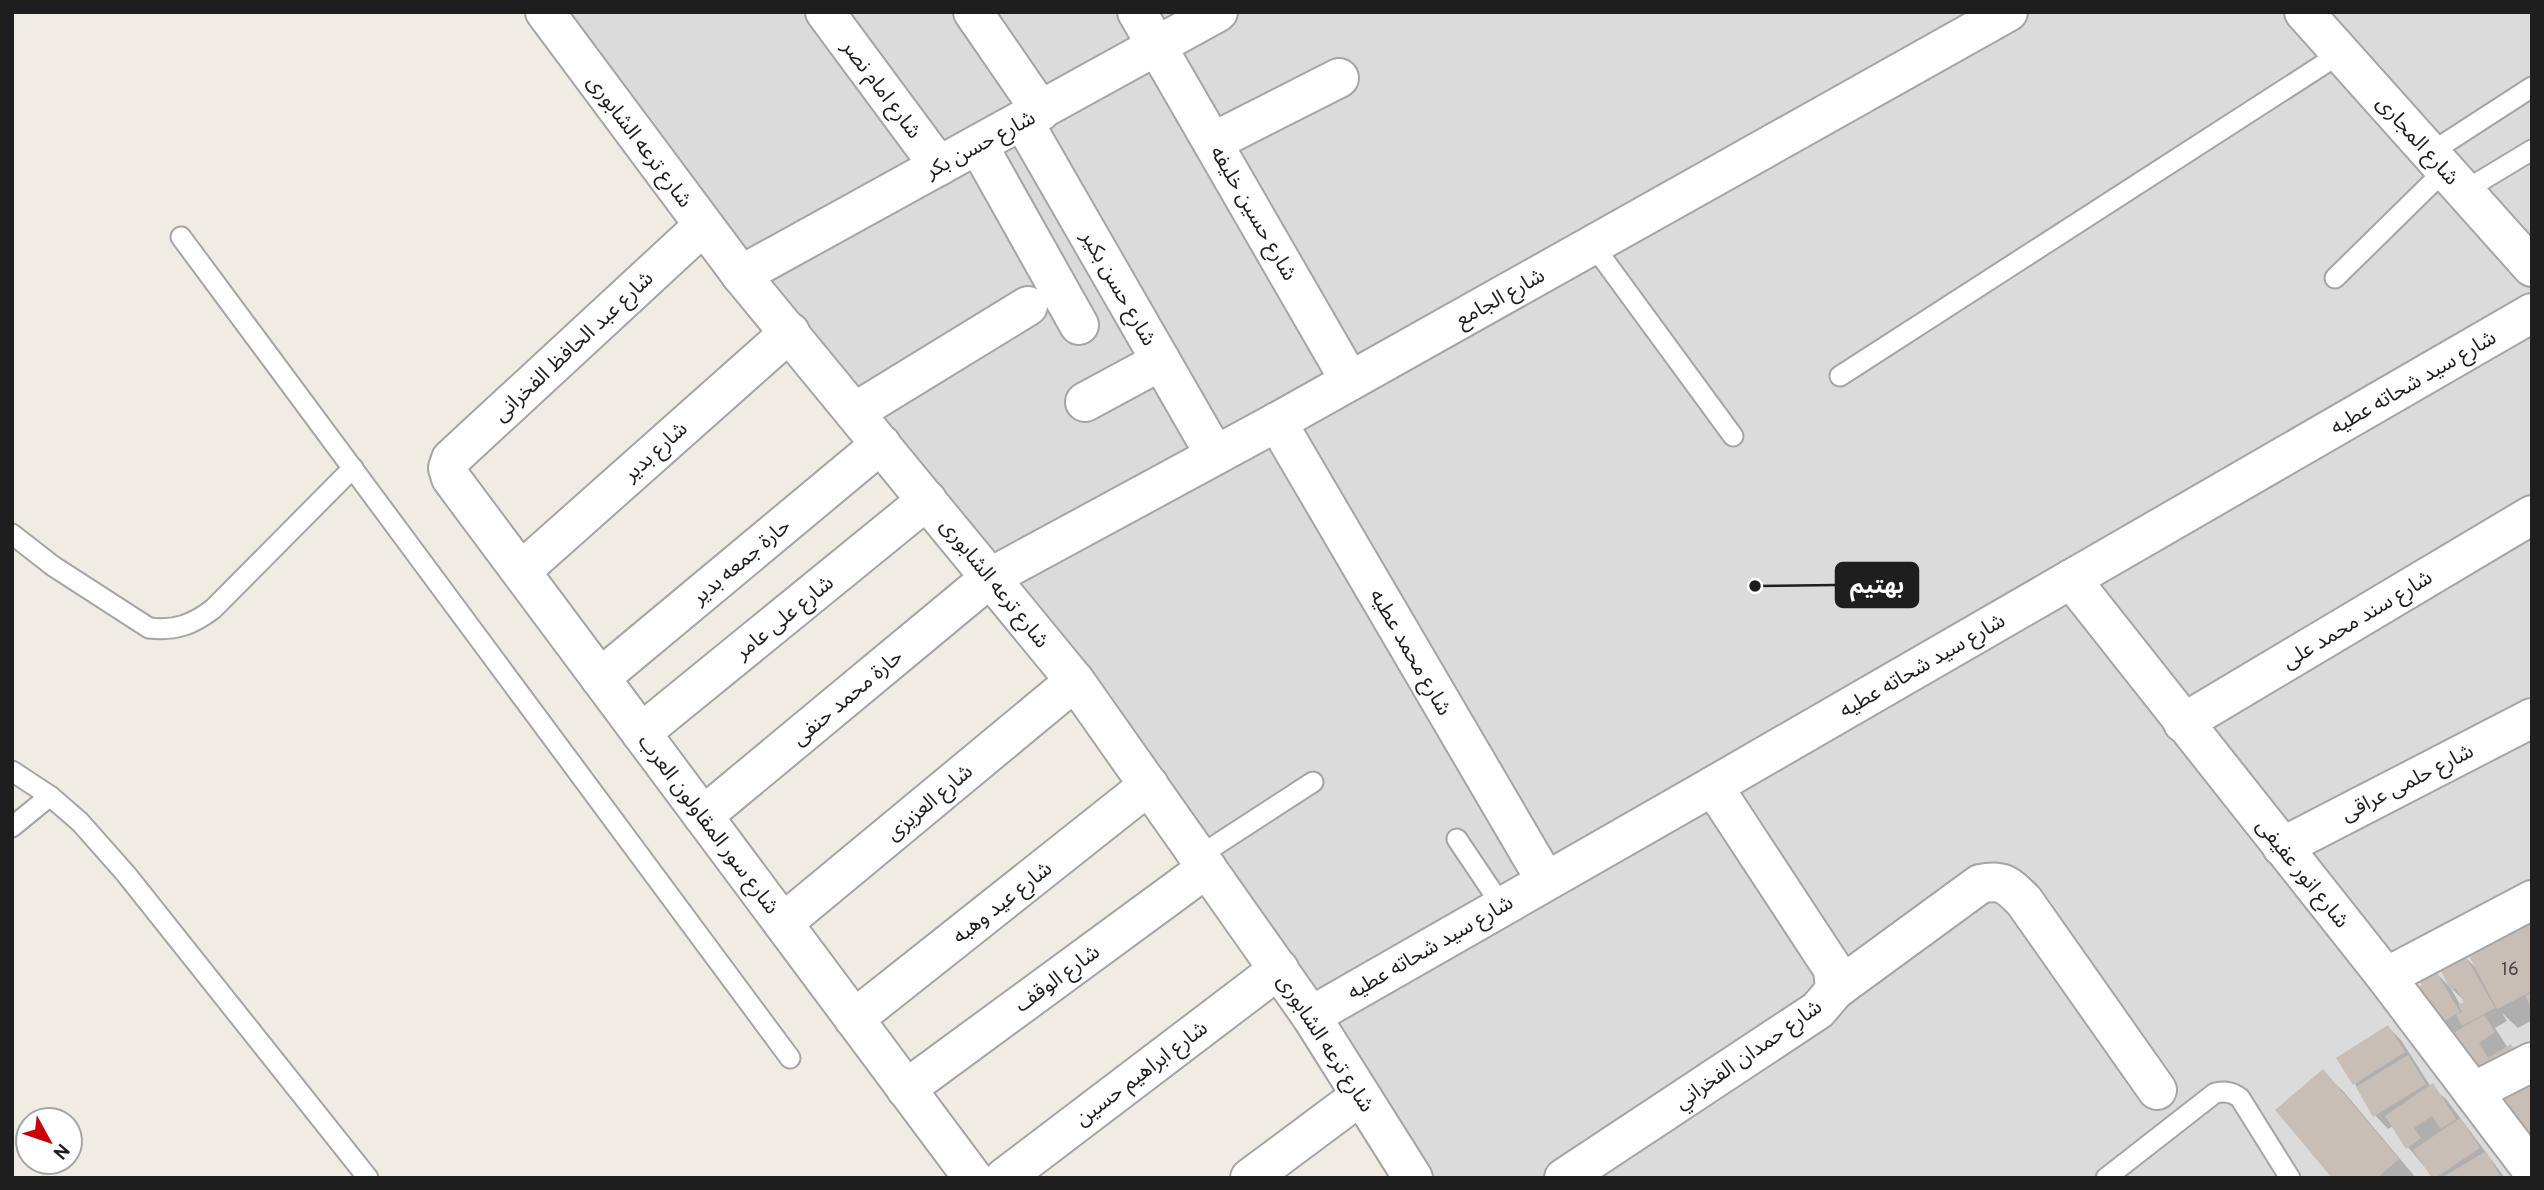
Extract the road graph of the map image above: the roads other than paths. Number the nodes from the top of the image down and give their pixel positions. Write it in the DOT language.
graph roads {
  1 [pos="545,12"];
  2 [pos="825,12"];
  3 [pos="973,12"];
  4 [pos="1137,12"];
  5 [pos="1218,12"];
  6 [pos="2008,12"];
  7 [pos="2314,15"];
  8 [pos="1157,45"];
  9 [pos="2341,53"];
  10 [pos="1339,78"];
  11 [pos="2532,87"];
  12 [pos="1032,116"];
  13 [pos="1213,142"];
  14 [pos="978,145"];
  15 [pos="2532,150"];
  16 [pos="939,166"];
  17 [pos="2446,171"];
  18 [pos="703,226"];
  19 [pos="181,237"];
  20 [pos="1593,245"];
  21 [pos="2529,258"];
  22 [pos="741,275"];
  23 [pos="2335,278"];
  24 [pos="1028,306"];
  25 [pos="2532,313"];
  26 [pos="1079,325"];
  27 [pos="790,332"];
  28 [pos="1161,361"];
  29 [pos="1840,376"];
  30 [pos="1350,382"];
  31 [pos="1085,402"];
  32 [pos="855,412"];
  33 [pos="1277,422"];
  34 [pos="1733,436"];
  35 [pos="881,444"];
  36 [pos="1215,455"];
  37 [pos="353,468"];
  38 [pos="448,468"];
  39 [pos="927,500"];
  40 [pos="2532,515"];
  41 [pos="12,534"];
  42 [pos="521,571"];
  43 [pos="991,577"];
  44 [pos="2071,579"];
  45 [pos="600,678"];
  46 [pos="1075,681"];
  47 [pos="2532,718"];
  48 [pos="2183,723"];
  49 [pos="641,733"];
  50 [pos="12,771"];
  51 [pos="1312,782"];
  52 [pos="1149,785"];
  53 [pos="1713,786"];
  54 [pos="50,796"];
  55 [pos="703,816"];
  56 [pos="12,827"];
  57 [pos="1457,839"];
  58 [pos="2282,847"];
  59 [pos="1203,862"];
  60 [pos="1546,881"];
  61 [pos="2532,900"];
  62 [pos="1502,906"];
  63 [pos="783,923"];
  64 [pos="1279,969"];
  65 [pos="2386,977"];
  66 [pos="1835,990"];
  67 [pos="1311,1016"];
  68 [pos="854,1019"];
  69 [pos="790,1058"];
  70 [pos="2532,1062"];
  71 [pos="906,1089"];
  72 [pos="2157,1090"];
  73 [pos="2473,1092"];
  74 [pos="1360,1096"];
  75 [pos="2532,1170"];
  76 [pos="368,1178"];
  77 [pos="972,1178"];
  78 [pos="1004,1178"];
  79 [pos="1250,1178"];
  80 [pos="1413,1178"];
  81 [pos="1564,1178"];
  82 [pos="2106,1178"];
  83 [pos="2290,1178"];
  1 -- 18 [label="street, شارع ترعه الشابورى"];
  2 -- 16 [label="street, شارع امام نصر"];
  3 -- 12 [label="street, شارع حسن بكير"];
  4 -- 8 [label="street, شارع حسين خليفه"];
  5 -- 8 [label="street, شارع حسن بكر"];
  6 -- 20 [label="street, شارع الجامع"];
  7 -- 9 [label="street, شارع المجارى"];
  8 -- 12 [label="street, شارع حسن بكر"];
  8 -- 13 [label="street, شارع حسين خليفه"];
  9 -- 17 [label="street, شارع المجارى"];
  9 -- 29 [label="lane"];
  10 -- 13 [label="street"];
  11 -- 17 [label="lane"];
  12 -- 14 [label="street, شارع حسن بكر"];
  12 -- 28 [label="street, شارع حسن بكير"];
  13 -- 30 [label="street, شارع حسين خليفه"];
  14 -- 16 [label="street, شارع حسن بكر"];
  14 -- 26 [label="street"];
  15 -- 17 [label="lane"];
  16 -- 22 [label="street, شارع حسن بكر"];
  17 -- 21 [label="street, شارع المجارى"];
  17 -- 23 [label="lane"];
  18 -- 22 [label="street, شارع ترعه الشابورى"];
  18 -- 38 [label="street, شارع عبد الحافظ الفخرانى"];
  19 -- 37 [label="lane"];
  20 -- 30 [label="street, شارع الجامع"];
  20 -- 34 [label="lane"];
  22 -- 27 [label="street, شارع ترعه الشابورى"];
  24 -- 32 [label="street"];
  25 -- 44 [label="street, شارع سيد شحاته عطيه"];
  27 -- 32 [label="street, شارع ترعه الشابورى"];
  27 -- 42 [label="street, شارع بدير"];
  28 -- 31 [label="street"];
  28 -- 36 [label="street, شارع حسن بكير"];
  30 -- 33 [label="street, شارع الجامع"];
  32 -- 35 [label="street, شارع ترعه الشابورى"];
  33 -- 36 [label="street, شارع الجامع"];
  33 -- 60 [label="street, شارع محمد عطيه"];
  35 -- 39 [label="street, شارع ترعه الشابورى"];
  35 -- 45 [label="street, حارة جمعه بدير"];
  36 -- 43 [label="street, شارع الجامع"];
  37 -- 41 [label="lane"];
  37 -- 69 [label="lane"];
  38 -- 42 [label="street, شارع سور المقاولون العرب"];
  39 -- 43 [label="street, شارع ترعه الشابورى"];
  39 -- 49 [label="street, شارع على عامر"];
  40 -- 48 [label="street, شارع سند محمد على"];
  42 -- 45 [label="street, شارع سور المقاولون العرب"];
  43 -- 46 [label="street, شارع ترعه الشابورى"];
  43 -- 55 [label="street, حارة محمد حنفى"];
  44 -- 48 [label="street, شارع انور عفيفى"];
  44 -- 53 [label="street, شارع سيد شحاته عطيه"];
  45 -- 49 [label="street, شارع سور المقاولون العرب"];
  46 -- 52 [label="street, شارع ترعه الشابورى"];
  46 -- 63 [label="street, شارع العزيزى"];
  47 -- 58 [label="street, شارع حلمى عراقى"];
  48 -- 58 [label="street, شارع انور عفيفى"];
  49 -- 55 [label="street, شارع سور المقاولون العرب"];
  50 -- 54 [label="lane"];
  51 -- 59 [label="lane"];
  52 -- 59 [label="street, شارع ترعه الشابورى"];
  52 -- 68 [label="street, شارع عيد وهبه"];
  53 -- 60 [label="street, شارع سيد شحاته عطيه"];
  53 -- 66 [label="street, شارع حمدان الفخراني"];
  54 -- 56 [label="lane"];
  54 -- 76 [label="lane"];
  55 -- 63 [label="street, شارع سور المقاولون العرب"];
  57 -- 62 [label="lane"];
  58 -- 65 [label="street, شارع انور عفيفى"];
  59 -- 64 [label="street, شارع ترعه الشابورى"];
  59 -- 71 [label="street, شارع الوقف"];
  60 -- 62 [label="street, شارع سيد شحاته عطيه"];
  61 -- 65 [label="street"];
  62 -- 67 [label="street, شارع سيد شحاته عطيه"];
  63 -- 68 [label="street, شارع سور المقاولون العرب"];
  64 -- 67 [label="street, شارع ترعه الشابورى"];
  64 -- 78 [label="street, شارع ابراهيم حسين"];
  65 -- 73 [label="street, شارع انور عفيفى"];
  66 -- 72 [label="street"];
  66 -- 81 [label="street, شارع حمدان الفخراني"];
  67 -- 74 [label="street, شارع ترعه الشابورى"];
  68 -- 71 [label="street, شارع سور المقاولون العرب"];
  70 -- 73 [label="street"];
  71 -- 77 [label="street, شارع سور المقاولون العرب"];
  73 -- 75 [label="street, شارع انور عفيفى"];
  74 -- 79 [label="street"];
  74 -- 80 [label="street, شارع ترعه الشابورى"];
  82 -- 83 [label="lane"];
}
